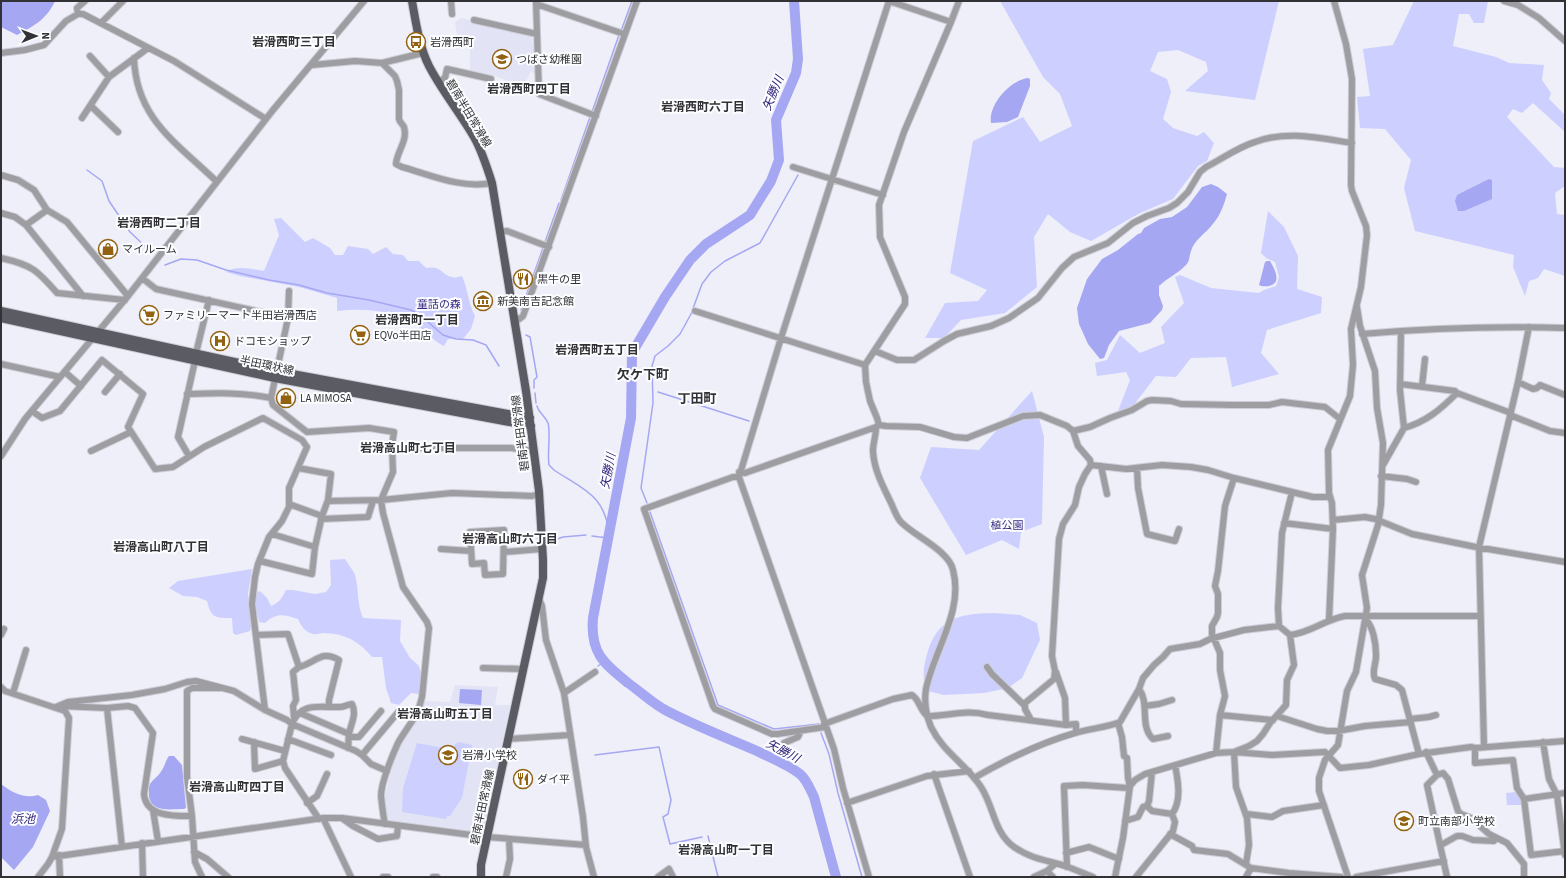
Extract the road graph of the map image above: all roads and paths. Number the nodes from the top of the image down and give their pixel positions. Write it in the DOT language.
graph roads {
  1 [pos="85,1"];
  2 [pos="123,1"];
  3 [pos="364,1"];
  4 [pos="412,1"];
  5 [pos="451,1"];
  6 [pos="637,1"];
  7 [pos="889,1"];
  8 [pos="959,1"];
  9 [pos="1334,1"];
  10 [pos="1504,1"];
  11 [pos="536,3"];
  12 [pos="78,14"];
  13 [pos="452,14"];
  14 [pos="474,20"];
  15 [pos="952,22"];
  16 [pos="101,23"];
  17 [pos="537,34"];
  18 [pos="624,34"];
  19 [pos="1565,41"];
  20 [pos="148,48"];
  21 [pos="1,53"];
  22 [pos="424,53"];
  23 [pos="90,56"];
  24 [pos="134,58"];
  25 [pos="382,63"];
  26 [pos="312,65"];
  27 [pos="109,76"];
  28 [pos="491,79"];
  29 [pos="438,82"];
  30 [pos="91,106"];
  31 [pos="596,116"];
  32 [pos="82,118"];
  33 [pos="266,119"];
  34 [pos="118,132"];
  35 [pos="1352,143"];
  36 [pos="793,167"];
  37 [pos="1,175"];
  38 [pos="832,179"];
  39 [pos="217,182"];
  40 [pos="492,183"];
  41 [pos="883,195"];
  42 [pos="47,210"];
  43 [pos="1,213"];
  44 [pos="26,225"];
  45 [pos="500,232"];
  46 [pos="549,247"];
  47 [pos="1,258"];
  48 [pos="142,278"];
  49 [pos="289,291"];
  50 [pos="83,296"];
  51 [pos="127,298"];
  52 [pos="209,300"];
  53 [pos="1357,306"];
  54 [pos="1,311"];
  55 [pos="695,311"];
  56 [pos="1,318"];
  57 [pos="288,318"];
  58 [pos="515,322"];
  59 [pos="1529,327"];
  60 [pos="1565,328"];
  61 [pos="1401,331"];
  62 [pos="1362,334"];
  63 [pos="96,335"];
  64 [pos="781,338"];
  65 [pos="875,351"];
  66 [pos="195,357"];
  67 [pos="1425,359"];
  68 [pos="865,365"];
  69 [pos="2,367"];
  70 [pos="65,372"];
  71 [pos="120,374"];
  72 [pos="276,375"];
  73 [pos="60,377"];
  74 [pos="1518,382"];
  75 [pos="1400,384"];
  76 [pos="81,386"];
  77 [pos="1422,386"];
  78 [pos="105,392"];
  79 [pos="1456,393"];
  80 [pos="187,394"];
  81 [pos="1565,395"];
  82 [pos="271,398"];
  83 [pos="32,410"];
  84 [pos="1511,414"];
  85 [pos="1340,419"];
  86 [pos="530,422"];
  87 [pos="877,426"];
  88 [pos="1404,428"];
  89 [pos="1073,431"];
  90 [pos="131,432"];
  91 [pos="1565,433"];
  92 [pos="392,448"];
  93 [pos="92,451"];
  94 [pos="534,451"];
  95 [pos="1,456"];
  96 [pos="189,456"];
  97 [pos="1091,465"];
  98 [pos="1101,466"];
  99 [pos="298,468"];
  100 [pos="1137,468"];
  101 [pos="1381,473"];
  102 [pos="739,475"];
  103 [pos="1234,478"];
  104 [pos="1416,482"];
  105 [pos="1292,492"];
  106 [pos="538,494"];
  107 [pos="1107,494"];
  108 [pos="1330,496"];
  109 [pos="381,500"];
  110 [pos="373,501"];
  111 [pos="328,502"];
  112 [pos="289,504"];
  113 [pos="321,517"];
  114 [pos="1333,520"];
  115 [pos="1379,520"];
  116 [pos="1284,522"];
  117 [pos="1179,529"];
  118 [pos="1334,529"];
  119 [pos="272,534"];
  120 [pos="315,547"];
  121 [pos="1479,547"];
  122 [pos="441,549"];
  123 [pos="542,549"];
  124 [pos="471,551"];
  125 [pos="504,552"];
  126 [pos="260,561"];
  127 [pos="1565,562"];
  128 [pos="538,599"];
  129 [pos="1480,616"];
  130 [pos="1366,618"];
  131 [pos="1329,620"];
  132 [pos="1279,626"];
  133 [pos="256,635"];
  134 [pos="1290,635"];
  135 [pos="1214,638"];
  136 [pos="26,650"];
  137 [pos="299,667"];
  138 [pos="987,667"];
  139 [pos="483,668"];
  140 [pos="523,669"];
  141 [pos="1056,671"];
  142 [pos="595,672"];
  143 [pos="1,687"];
  144 [pos="226,688"];
  145 [pos="1140,688"];
  146 [pos="13,693"];
  147 [pos="564,693"];
  148 [pos="1172,700"];
  149 [pos="1024,705"];
  150 [pos="58,706"];
  151 [pos="329,706"];
  152 [pos="1145,706"];
  153 [pos="107,708"];
  154 [pos="265,710"];
  155 [pos="399,711"];
  156 [pos="381,712"];
  157 [pos="300,713"];
  158 [pos="1220,715"];
  159 [pos="1436,715"];
  160 [pos="927,716"];
  161 [pos="294,717"];
  162 [pos="1275,718"];
  163 [pos="1031,720"];
  164 [pos="1411,720"];
  165 [pos="1118,723"];
  166 [pos="292,724"];
  167 [pos="825,725"];
  168 [pos="1066,725"];
  169 [pos="1341,730"];
  170 [pos="801,731"];
  171 [pos="1076,732"];
  172 [pos="1565,733"];
  173 [pos="349,735"];
  174 [pos="570,735"];
  175 [pos="1168,736"];
  176 [pos="508,739"];
  177 [pos="242,740"];
  178 [pos="288,740"];
  179 [pos="1564,741"];
  180 [pos="254,742"];
  181 [pos="1543,742"];
  182 [pos="784,743"];
  183 [pos="1484,747"];
  184 [pos="348,748"];
  185 [pos="1474,748"];
  186 [pos="285,751"];
  187 [pos="1234,752"];
  188 [pos="1426,752"];
  189 [pos="1216,753"];
  190 [pos="1328,754"];
  191 [pos="1419,754"];
  192 [pos="331,755"];
  193 [pos="362,755"];
  194 [pos="283,761"];
  195 [pos="1175,765"];
  196 [pos="387,771"];
  197 [pos="969,771"];
  198 [pos="1152,772"];
  199 [pos="327,774"];
  200 [pos="934,774"];
  201 [pos="1437,775"];
  202 [pos="974,778"];
  203 [pos="1129,787"];
  204 [pos="1565,793"];
  205 [pos="1557,795"];
  206 [pos="1524,799"];
  207 [pos="307,803"];
  208 [pos="847,803"];
  209 [pos="1324,805"];
  210 [pos="1147,806"];
  211 [pos="153,810"];
  212 [pos="1172,814"];
  213 [pos="1247,814"];
  214 [pos="192,816"];
  215 [pos="342,818"];
  216 [pos="321,819"];
  217 [pos="1125,821"];
  218 [pos="385,824"];
  219 [pos="398,826"];
  220 [pos="1170,834"];
  221 [pos="192,837"];
  222 [pos="487,837"];
  223 [pos="1495,838"];
  224 [pos="510,839"];
  225 [pos="158,841"];
  226 [pos="142,843"];
  227 [pos="586,845"];
  228 [pos="1441,845"];
  229 [pos="122,847"];
  230 [pos="194,852"];
  231 [pos="1565,852"];
  232 [pos="1066,853"];
  233 [pos="59,855"];
  234 [pos="52,857"];
  235 [pos="1119,859"];
  236 [pos="1444,861"];
  237 [pos="1055,864"];
  238 [pos="1248,866"];
  239 [pos="1067,867"];
  240 [pos="1048,871"];
  241 [pos="1304,876"];
  242 [pos="38,877"];
  243 [pos="60,877"];
  244 [pos="143,877"];
  245 [pos="202,877"];
  246 [pos="228,877"];
  247 [pos="351,877"];
  248 [pos="383,877"];
  249 [pos="388,877"];
  250 [pos="433,877"];
  251 [pos="437,877"];
  252 [pos="481,877"];
  253 [pos="506,877"];
  254 [pos="594,877"];
  255 [pos="658,877"];
  256 [pos="673,877"];
  257 [pos="869,877"];
  258 [pos="970,877"];
  259 [pos="1034,877"];
  260 [pos="1053,877"];
  261 [pos="1093,877"];
  262 [pos="1115,877"];
  263 [pos="1136,877"];
  264 [pos="1246,877"];
  265 [pos="1341,877"];
  266 [pos="1348,877"];
  267 [pos="1356,877"];
  268 [pos="1447,877"];
  269 [pos="1524,877"];
  1 -- 12 [label="street"];
  2 -- 16 [label="street"];
  3 -- 26 [label="street"];
  4 -- 22 [label="main road, 碧南半田常滑線"];
  5 -- 13 [label="street"];
  6 -- 18 [label="street"];
  7 -- 15 [label="street"];
  7 -- 38 [label="street"];
  8 -- 15 [label="street"];
  9 -- 35 [label="street"];
  10 -- 19 [label="street"];
  11 -- 17 [label="street"];
  11 -- 18 [label="street"];
  12 -- 16 [label="street"];
  12 -- 21 [label="street"];
  14 -- 17 [label="street"];
  15 -- 41 [label="street"];
  16 -- 20 [label="street"];
  17 -- 31 [label="street"];
  18 -- 31 [label="street"];
  20 -- 24 [label="street"];
  20 -- 33 [label="street"];
  22 -- 25 [label="street"];
  22 -- 29 [label="main road, 碧南半田常滑線"];
  23 -- 27 [label="street"];
  24 -- 27 [label="street"];
  24 -- 39 [label="street"];
  25 -- 26 [label="street"];
  25 -- 40 [label="street"];
  26 -- 33 [label="street"];
  27 -- 30 [label="street"];
  28 -- 29 [label="street"];
  29 -- 40 [label="main road, 碧南半田常滑線"];
  30 -- 32 [label="street"];
  30 -- 34 [label="street"];
  31 -- 46 [label="street"];
  33 -- 39 [label="street"];
  35 -- 53 [label="street"];
  35 -- 65 [label="street"];
  36 -- 38 [label="street"];
  37 -- 42 [label="street"];
  38 -- 41 [label="street"];
  38 -- 64 [label="street"];
  39 -- 48 [label="street"];
  40 -- 45 [label="main road, 碧南半田常滑線"];
  41 -- 65 [label="street"];
  42 -- 44 [label="street"];
  42 -- 51 [label="street"];
  43 -- 44 [label="street"];
  44 -- 50 [label="street"];
  45 -- 46 [label="street"];
  45 -- 58 [label="main road, 碧南半田常滑線"];
  46 -- 58 [label="street"];
  47 -- 50 [label="street"];
  48 -- 51 [label="street"];
  48 -- 52 [label="street"];
  49 -- 57 [label="street"];
  50 -- 51 [label="street"];
  51 -- 63 [label="street"];
  52 -- 57 [label="street"];
  52 -- 66 [label="street"];
  53 -- 62 [label="street"];
  53 -- 85 [label="street"];
  54 -- 63 [label="main road, 半田環状線"];
  55 -- 64 [label="street"];
  56 -- 63 [label="main road, 半田環状線"];
  57 -- 72 [label="street"];
  58 -- 86 [label="main road, 碧南半田常滑線"];
  59 -- 60 [label="street"];
  59 -- 61 [label="street"];
  59 -- 74 [label="street"];
  61 -- 62 [label="street"];
  61 -- 75 [label="street"];
  62 -- 101 [label="street"];
  63 -- 66 [label="main road, 半田環状線"];
  63 -- 70 [label="street"];
  64 -- 68 [label="street"];
  64 -- 102 [label="street"];
  65 -- 68 [label="street"];
  66 -- 72 [label="main road, 半田環状線"];
  66 -- 80 [label="street"];
  67 -- 77 [label="street"];
  68 -- 87 [label="street"];
  69 -- 73 [label="street"];
  70 -- 73 [label="street"];
  70 -- 76 [label="street"];
  71 -- 76 [label="street"];
  71 -- 78 [label="street"];
  71 -- 90 [label="street"];
  72 -- 82 [label="street"];
  72 -- 86 [label="main road, 半田環状線"];
  73 -- 83 [label="street"];
  74 -- 81 [label="street"];
  74 -- 84 [label="street"];
  75 -- 77 [label="street"];
  75 -- 88 [label="street"];
  76 -- 83 [label="street"];
  77 -- 79 [label="street"];
  79 -- 84 [label="street"];
  79 -- 88 [label="street"];
  80 -- 82 [label="street"];
  80 -- 96 [label="street"];
  82 -- 92 [label="street"];
  83 -- 95 [label="street"];
  84 -- 91 [label="street"];
  84 -- 121 [label="street"];
  85 -- 89 [label="street"];
  85 -- 108 [label="street"];
  86 -- 94 [label="main road, 碧南半田常滑線"];
  87 -- 89 [label="street"];
  87 -- 102 [label="street"];
  87 -- 160 [label="street"];
  88 -- 101 [label="street"];
  89 -- 97 [label="street"];
  90 -- 93 [label="street"];
  90 -- 96 [label="street"];
  92 -- 94 [label="street"];
  92 -- 109 [label="street"];
  94 -- 106 [label="main road, 碧南半田常滑線"];
  96 -- 99 [label="street"];
  97 -- 98 [label="street"];
  97 -- 141 [label="street"];
  98 -- 100 [label="street"];
  98 -- 107 [label="street"];
  99 -- 111 [label="street"];
  99 -- 112 [label="street"];
  100 -- 103 [label="street"];
  100 -- 117 [label="street"];
  101 -- 104 [label="street"];
  101 -- 115 [label="street"];
  102 -- 167 [label="street"];
  102 -- 170 [label="street"];
  103 -- 105 [label="street"];
  103 -- 135 [label="street"];
  105 -- 108 [label="street"];
  105 -- 116 [label="street"];
  106 -- 109 [label="street"];
  106 -- 123 [label="main road, 碧南半田常滑線"];
  108 -- 114 [label="street"];
  109 -- 110 [label="street"];
  109 -- 196 [label="street"];
  110 -- 111 [label="street"];
  110 -- 113 [label="street"];
  111 -- 113 [label="street"];
  112 -- 113 [label="street"];
  112 -- 119 [label="street"];
  113 -- 120 [label="street"];
  114 -- 115 [label="street"];
  114 -- 118 [label="street"];
  115 -- 121 [label="street"];
  115 -- 130 [label="street"];
  116 -- 118 [label="street"];
  116 -- 132 [label="street"];
  118 -- 131 [label="street"];
  119 -- 120 [label="street"];
  119 -- 126 [label="street"];
  120 -- 126 [label="street"];
  121 -- 127 [label="street"];
  121 -- 129 [label="street"];
  122 -- 124 [label="street"];
  123 -- 125 [label="street"];
  123 -- 128 [label="main road, 碧南半田常滑線"];
  124 -- 125 [label="street"];
  124 -- 125 [label="street"];
  126 -- 133 [label="street"];
  128 -- 140 [label="main road, 碧南半田常滑線"];
  128 -- 147 [label="street"];
  129 -- 130 [label="street"];
  129 -- 183 [label="street"];
  130 -- 131 [label="street"];
  130 -- 164 [label="street"];
  130 -- 169 [label="street"];
  131 -- 134 [label="street"];
  132 -- 134 [label="street"];
  132 -- 135 [label="street"];
  133 -- 137 [label="street"];
  133 -- 154 [label="street"];
  134 -- 162 [label="street"];
  135 -- 145 [label="street"];
  135 -- 158 [label="street"];
  136 -- 146 [label="street"];
  137 -- 151 [label="street"];
  137 -- 161 [label="street"];
  138 -- 149 [label="street"];
  139 -- 140 [label="street"];
  140 -- 176 [label="main road, 碧南半田常滑線"];
  141 -- 149 [label="street"];
  141 -- 168 [label="street"];
  142 -- 147 [label="street"];
  143 -- 146 [label="street"];
  144 -- 150 [label="street"];
  144 -- 154 [label="street"];
  144 -- 214 [label="street"];
  145 -- 152 [label="street"];
  145 -- 165 [label="street"];
  146 -- 150 [label="street"];
  147 -- 174 [label="street"];
  148 -- 152 [label="street"];
  149 -- 163 [label="street"];
  150 -- 153 [label="street"];
  150 -- 234 [label="street"];
  151 -- 157 [label="street"];
  151 -- 173 [label="street"];
  152 -- 175 [label="street"];
  153 -- 211 [label="street"];
  153 -- 229 [label="street"];
  154 -- 166 [label="street"];
  155 -- 193 [label="street"];
  156 -- 173 [label="street"];
  157 -- 161 [label="street"];
  157 -- 173 [label="street"];
  158 -- 162 [label="street"];
  158 -- 189 [label="street"];
  159 -- 164 [label="street"];
  160 -- 163 [label="street"];
  160 -- 167 [label="street"];
  160 -- 197 [label="street"];
  161 -- 166 [label="street"];
  162 -- 169 [label="street"];
  162 -- 187 [label="street"];
  163 -- 168 [label="street"];
  164 -- 169 [label="street"];
  164 -- 191 [label="street"];
  165 -- 171 [label="street"];
  165 -- 203 [label="street"];
  166 -- 178 [label="street"];
  166 -- 184 [label="street"];
  167 -- 170 [label="street"];
  167 -- 208 [label="street"];
  168 -- 171 [label="street"];
  169 -- 190 [label="street"];
  170 -- 182 [label="street"];
  171 -- 202 [label="street"];
  172 -- 179 [label="street"];
  173 -- 184 [label="street"];
  174 -- 176 [label="street"];
  174 -- 227 [label="street"];
  176 -- 222 [label="main road, 碧南半田常滑線"];
  177 -- 180 [label="street"];
  178 -- 186 [label="street"];
  178 -- 192 [label="street"];
  179 -- 181 [label="street"];
  180 -- 186 [label="street"];
  180 -- 194 [label="street"];
  181 -- 183 [label="street"];
  181 -- 205 [label="street"];
  183 -- 185 [label="street"];
  184 -- 193 [label="street"];
  185 -- 188 [label="street"];
  185 -- 206 [label="street"];
  186 -- 194 [label="street"];
  187 -- 189 [label="street"];
  187 -- 190 [label="street"];
  187 -- 213 [label="street"];
  188 -- 191 [label="street"];
  188 -- 201 [label="street"];
  189 -- 195 [label="street"];
  190 -- 191 [label="street"];
  190 -- 209 [label="street"];
  193 -- 196 [label="street"];
  194 -- 207 [label="street"];
  195 -- 198 [label="street"];
  195 -- 212 [label="street"];
  196 -- 218 [label="street"];
  197 -- 200 [label="street"];
  197 -- 202 [label="street"];
  198 -- 203 [label="street"];
  198 -- 210 [label="street"];
  199 -- 207 [label="street"];
  200 -- 208 [label="street"];
  200 -- 258 [label="street"];
  201 -- 223 [label="street"];
  201 -- 228 [label="street"];
  202 -- 237 [label="street"];
  203 -- 217 [label="street"];
  203 -- 232 [label="street"];
  204 -- 205 [label="street"];
  205 -- 206 [label="street"];
  205 -- 231 [label="street"];
  206 -- 231 [label="street"];
  207 -- 216 [label="street"];
  208 -- 257 [label="street"];
  209 -- 213 [label="street"];
  209 -- 266 [label="street"];
  210 -- 212 [label="street"];
  210 -- 217 [label="street"];
  211 -- 214 [label="street"];
  211 -- 225 [label="street"];
  212 -- 220 [label="street"];
  213 -- 238 [label="street"];
  214 -- 221 [label="street"];
  215 -- 216 [label="street"];
  215 -- 218 [label="street"];
  215 -- 219 [label="street"];
  216 -- 221 [label="street"];
  216 -- 247 [label="street"];
  217 -- 235 [label="street"];
  218 -- 219 [label="street"];
  219 -- 222 [label="street"];
  220 -- 238 [label="street"];
  220 -- 263 [label="street"];
  221 -- 225 [label="street"];
  221 -- 230 [label="street"];
  222 -- 224 [label="street"];
  222 -- 252 [label="main road, 碧南半田常滑線"];
  223 -- 228 [label="street"];
  223 -- 269 [label="street"];
  224 -- 227 [label="street"];
  224 -- 253 [label="street"];
  225 -- 226 [label="street"];
  226 -- 229 [label="street"];
  226 -- 244 [label="street"];
  227 -- 254 [label="street"];
  228 -- 236 [label="street"];
  229 -- 233 [label="street"];
  230 -- 245 [label="street"];
  230 -- 246 [label="street"];
  232 -- 235 [label="street"];
  232 -- 239 [label="street"];
  233 -- 234 [label="street"];
  233 -- 243 [label="street"];
  234 -- 242 [label="street"];
  235 -- 262 [label="street"];
  236 -- 267 [label="street"];
  236 -- 268 [label="street"];
  237 -- 239 [label="street"];
  237 -- 240 [label="street"];
  238 -- 241 [label="street"];
  238 -- 264 [label="street"];
  239 -- 261 [label="street"];
  240 -- 259 [label="street"];
  240 -- 260 [label="street"];
  241 -- 265 [label="street"];
  248 -- 249 [label="street"];
  250 -- 251 [label="street"];
  255 -- 256 [label="street"];
}
